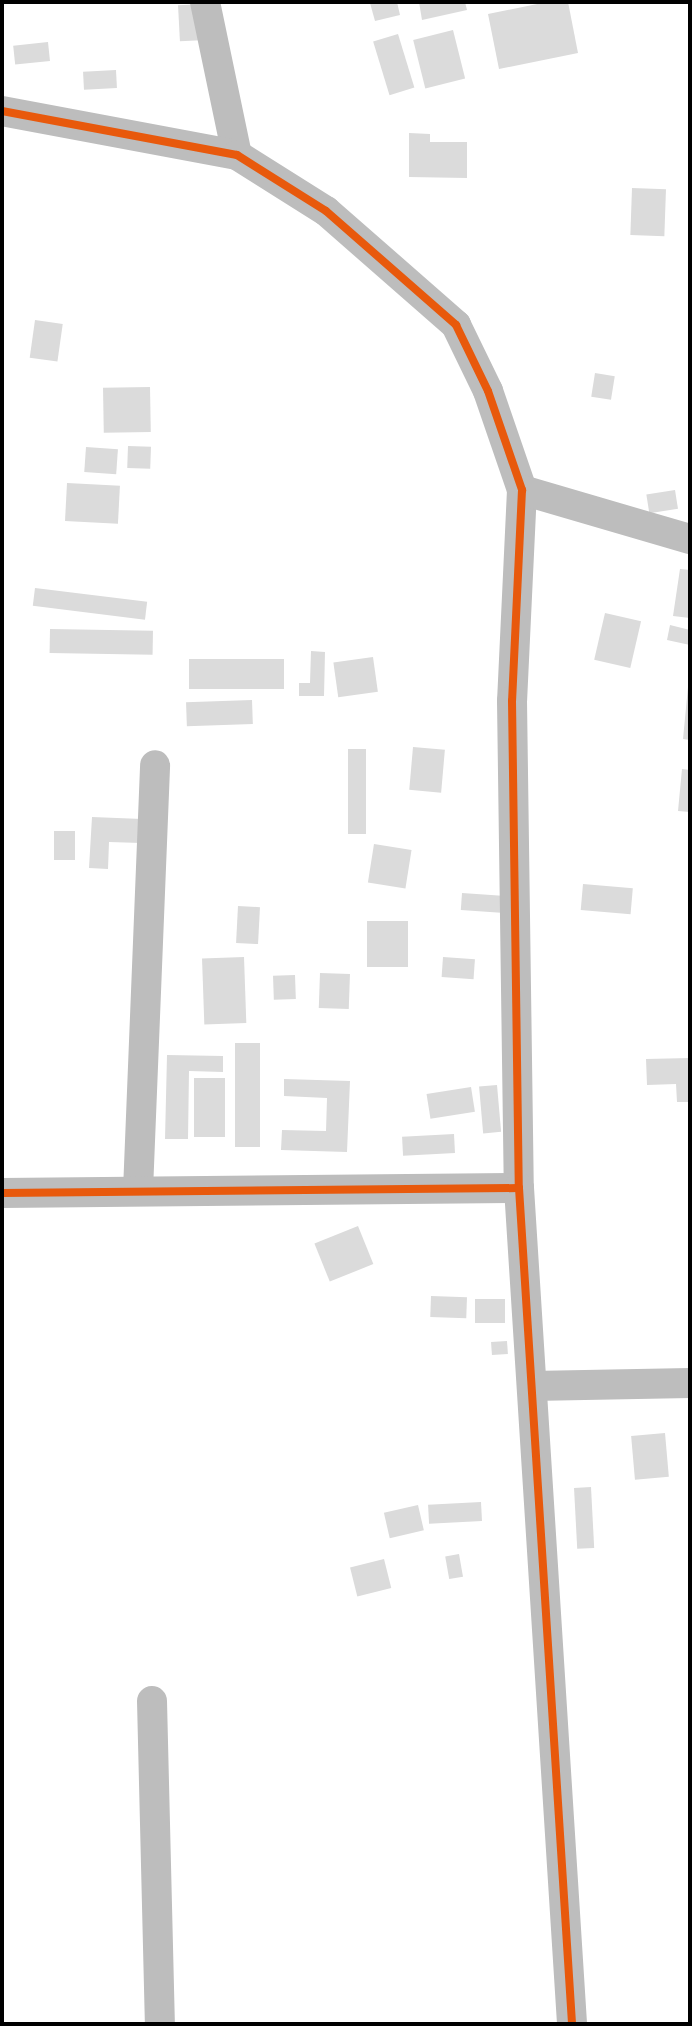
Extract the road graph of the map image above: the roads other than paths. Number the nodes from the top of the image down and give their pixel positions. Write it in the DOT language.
graph roads {
  1 [pos="205,2"];
  2 [pos="2,111"];
  3 [pos="237,155"];
  4 [pos="522,490"];
  5 [pos="690,539"];
  6 [pos="155,765"];
  7 [pos="519,1188"];
  8 [pos="138,1191"];
  9 [pos="2,1193"];
  10 [pos="690,1383"];
  11 [pos="532,1386"];
  12 [pos="152,1701"];
  13 [pos="160,2024"];
  14 [pos="572,2024"];
  1 -- 3 [label="street"];
  2 -- 3 [label="street"];
  3 -- 4 [label="street"];
  4 -- 5 [label="street"];
  4 -- 7 [label="street"];
  6 -- 8 [label="street"];
  7 -- 8 [label="street"];
  7 -- 11 [label="street"];
  8 -- 9 [label="street"];
  10 -- 11 [label="street"];
  11 -- 14 [label="street"];
  12 -- 13 [label="street"];
}
